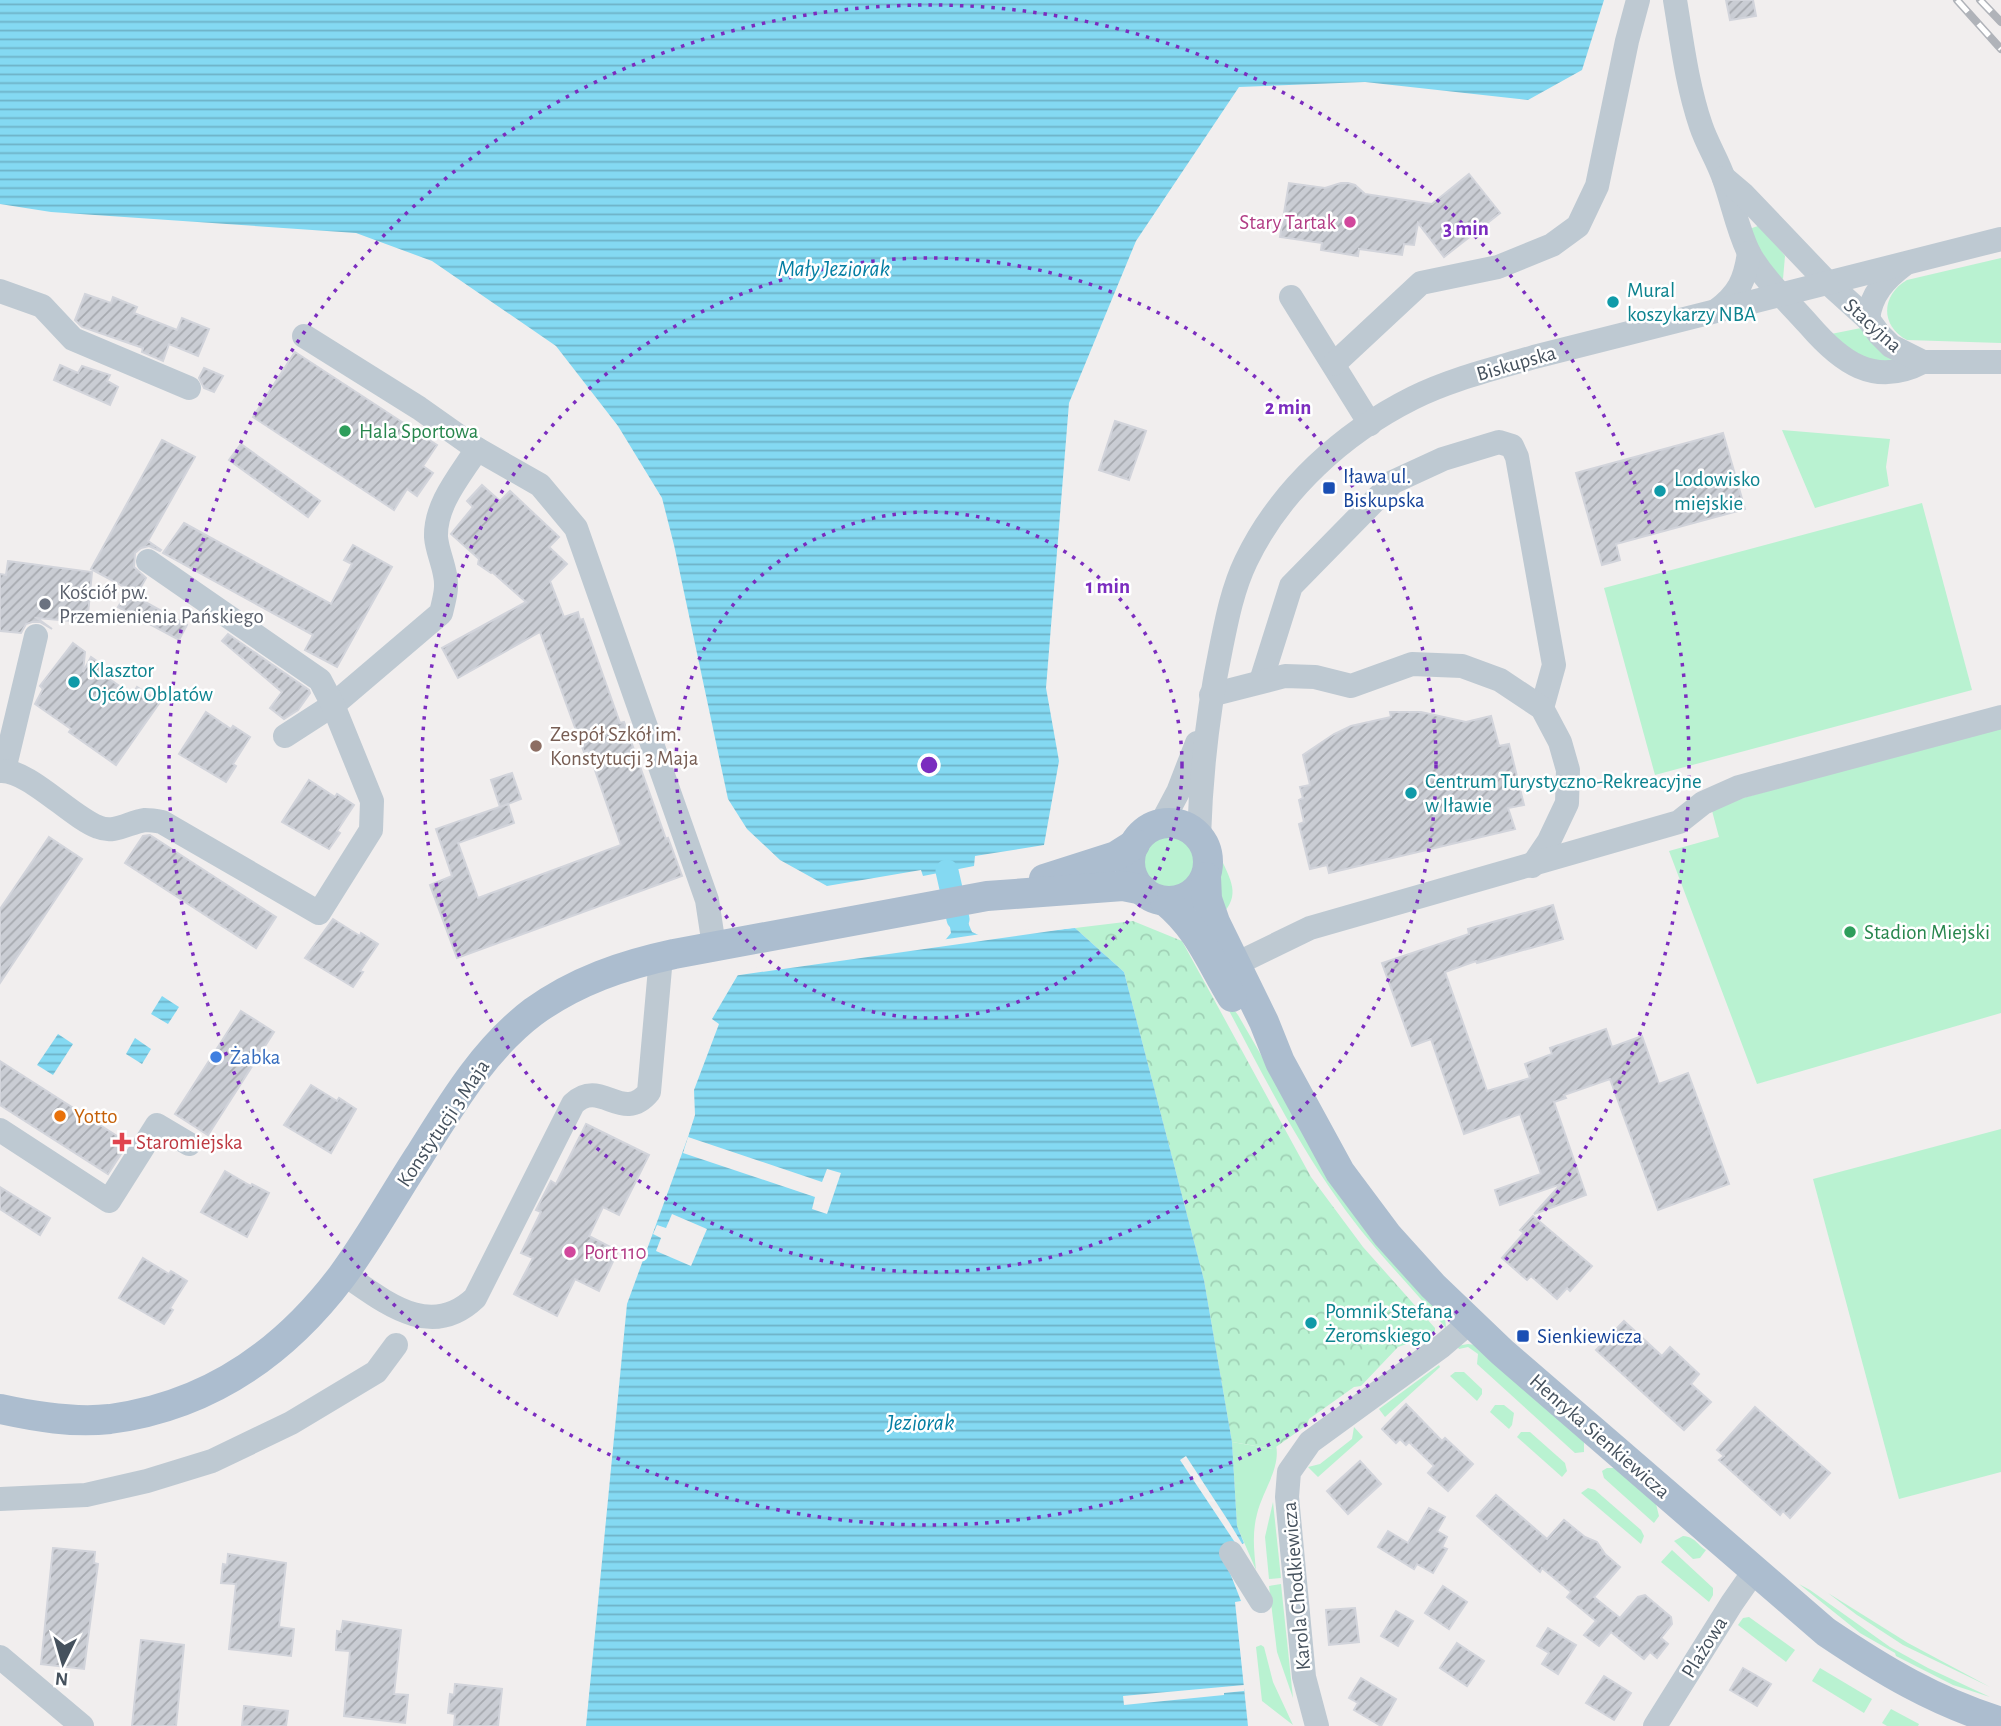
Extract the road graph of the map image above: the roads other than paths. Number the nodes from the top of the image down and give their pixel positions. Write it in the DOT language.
graph roads {
  1 [pos="1638,0"];
  2 [pos="1675,0"];
  3 [pos="1724,178"];
  4 [pos="2001,239"];
  5 [pos="1749,253"];
  6 [pos="1909,262"];
  7 [pos="1827,282"];
  8 [pos="0,291"];
  9 [pos="1782,294"];
  10 [pos="1291,298"];
  11 [pos="1716,311"];
  12 [pos="1868,319"];
  13 [pos="304,336"];
  14 [pos="1923,362"];
  15 [pos="2001,362"];
  16 [pos="1334,364"];
  17 [pos="189,388"];
  18 [pos="1370,424"];
  19 [pos="477,449"];
  20 [pos="148,561"];
  21 [pos="36,636"];
  22 [pos="1257,682"];
  23 [pos="1210,702"];
  24 [pos="333,705"];
  25 [pos="1542,708"];
  26 [pos="2001,717"];
  27 [pos="285,736"];
  28 [pos="2,770"];
  29 [pos="1161,824"];
  30 [pos="1199,837"];
  31 [pos="1135,844"];
  32 [pos="1532,866"];
  33 [pos="1206,877"];
  34 [pos="1154,895"];
  35 [pos="987,896"];
  36 [pos="714,947"];
  37 [pos="661,957"];
  38 [pos="1236,964"];
  39 [pos="1280,1062"];
  40 [pos="0,1130"];
  41 [pos="189,1144"];
  42 [pos="344,1274"];
  43 [pos="1470,1322"];
  44 [pos="396,1345"];
  45 [pos="0,1409"];
  46 [pos="0,1499"];
  47 [pos="1231,1553"];
  48 [pos="1755,1570"];
  49 [pos="1261,1601"];
  50 [pos="0,1657"];
  51 [pos="2001,1722"];
  52 [pos="82,1726"];
  53 [pos="1317,1726"];
  54 [pos="1655,1726"];
  1 -- 16 [label="street"];
  2 -- 3 [label="street"];
  3 -- 5 [label="street, Stacyjna"];
  3 -- 7 [label="street, Stacyjna"];
  4 -- 6 [label="street, Biskupska"];
  5 -- 9 [label="street, Stacyjna"];
  5 -- 11 [label="street"];
  6 -- 7 [label="street, Biskupska"];
  6 -- 12 [label="street"];
  7 -- 9 [label="street, Biskupska"];
  7 -- 12 [label="street, Stacyjna"];
  8 -- 17 [label="street"];
  9 -- 11 [label="street, Biskupska"];
  9 -- 14 [label="street, Stacyjna"];
  10 -- 16 [label="street"];
  11 -- 18 [label="street, Biskupska"];
  12 -- 14 [label="street, Stacyjna"];
  13 -- 19 [label="street"];
  14 -- 15 [label="street, Stacyjna"];
  16 -- 18 [label="street"];
  18 -- 23 [label="street, Biskupska"];
  19 -- 24 [label="street"];
  19 -- 36 [label="street"];
  20 -- 24 [label="street"];
  21 -- 28 [label="street"];
  22 -- 23 [label="street"];
  22 -- 25 [label="street"];
  22 -- 25 [label="street"];
  23 -- 29 [label="street, Biskupska"];
  23 -- 30 [label="street, Biskupska"];
  24 -- 27 [label="street"];
  24 -- 28 [label="street"];
  25 -- 32 [label="street"];
  26 -- 32 [label="street"];
  29 -- 30 [label="main road"];
  29 -- 31 [label="main road"];
  30 -- 33 [label="main road"];
  31 -- 34 [label="main road"];
  31 -- 35 [label="main road, Konstytucji 3 Maja"];
  32 -- 38 [label="street"];
  33 -- 34 [label="main road"];
  33 -- 38 [label="main road, Henryka Sienkiewicza"];
  34 -- 35 [label="main road, Konstytucji 3 Maja"];
  34 -- 39 [label="main road, Henryka Sienkiewicza"];
  35 -- 36 [label="main road, Konstytucji 3 Maja"];
  36 -- 37 [label="main road, Konstytucji 3 Maja"];
  37 -- 42 [label="main road, Konstytucji 3 Maja"];
  37 -- 42 [label="street"];
  38 -- 39 [label="main road, Henryka Sienkiewicza"];
  39 -- 43 [label="main road, Henryka Sienkiewicza"];
  40 -- 41 [label="street"];
  42 -- 45 [label="main road, Konstytucji 3 Maja"];
  43 -- 48 [label="main road, Henryka Sienkiewicza"];
  43 -- 53 [label="street, Karola Chodkiewicza"];
  44 -- 46 [label="street"];
  47 -- 49 [label="street"];
  48 -- 51 [label="main road, Henryka Sienkiewicza"];
  48 -- 54 [label="street, Plażowa"];
  50 -- 52 [label="street"];
}
